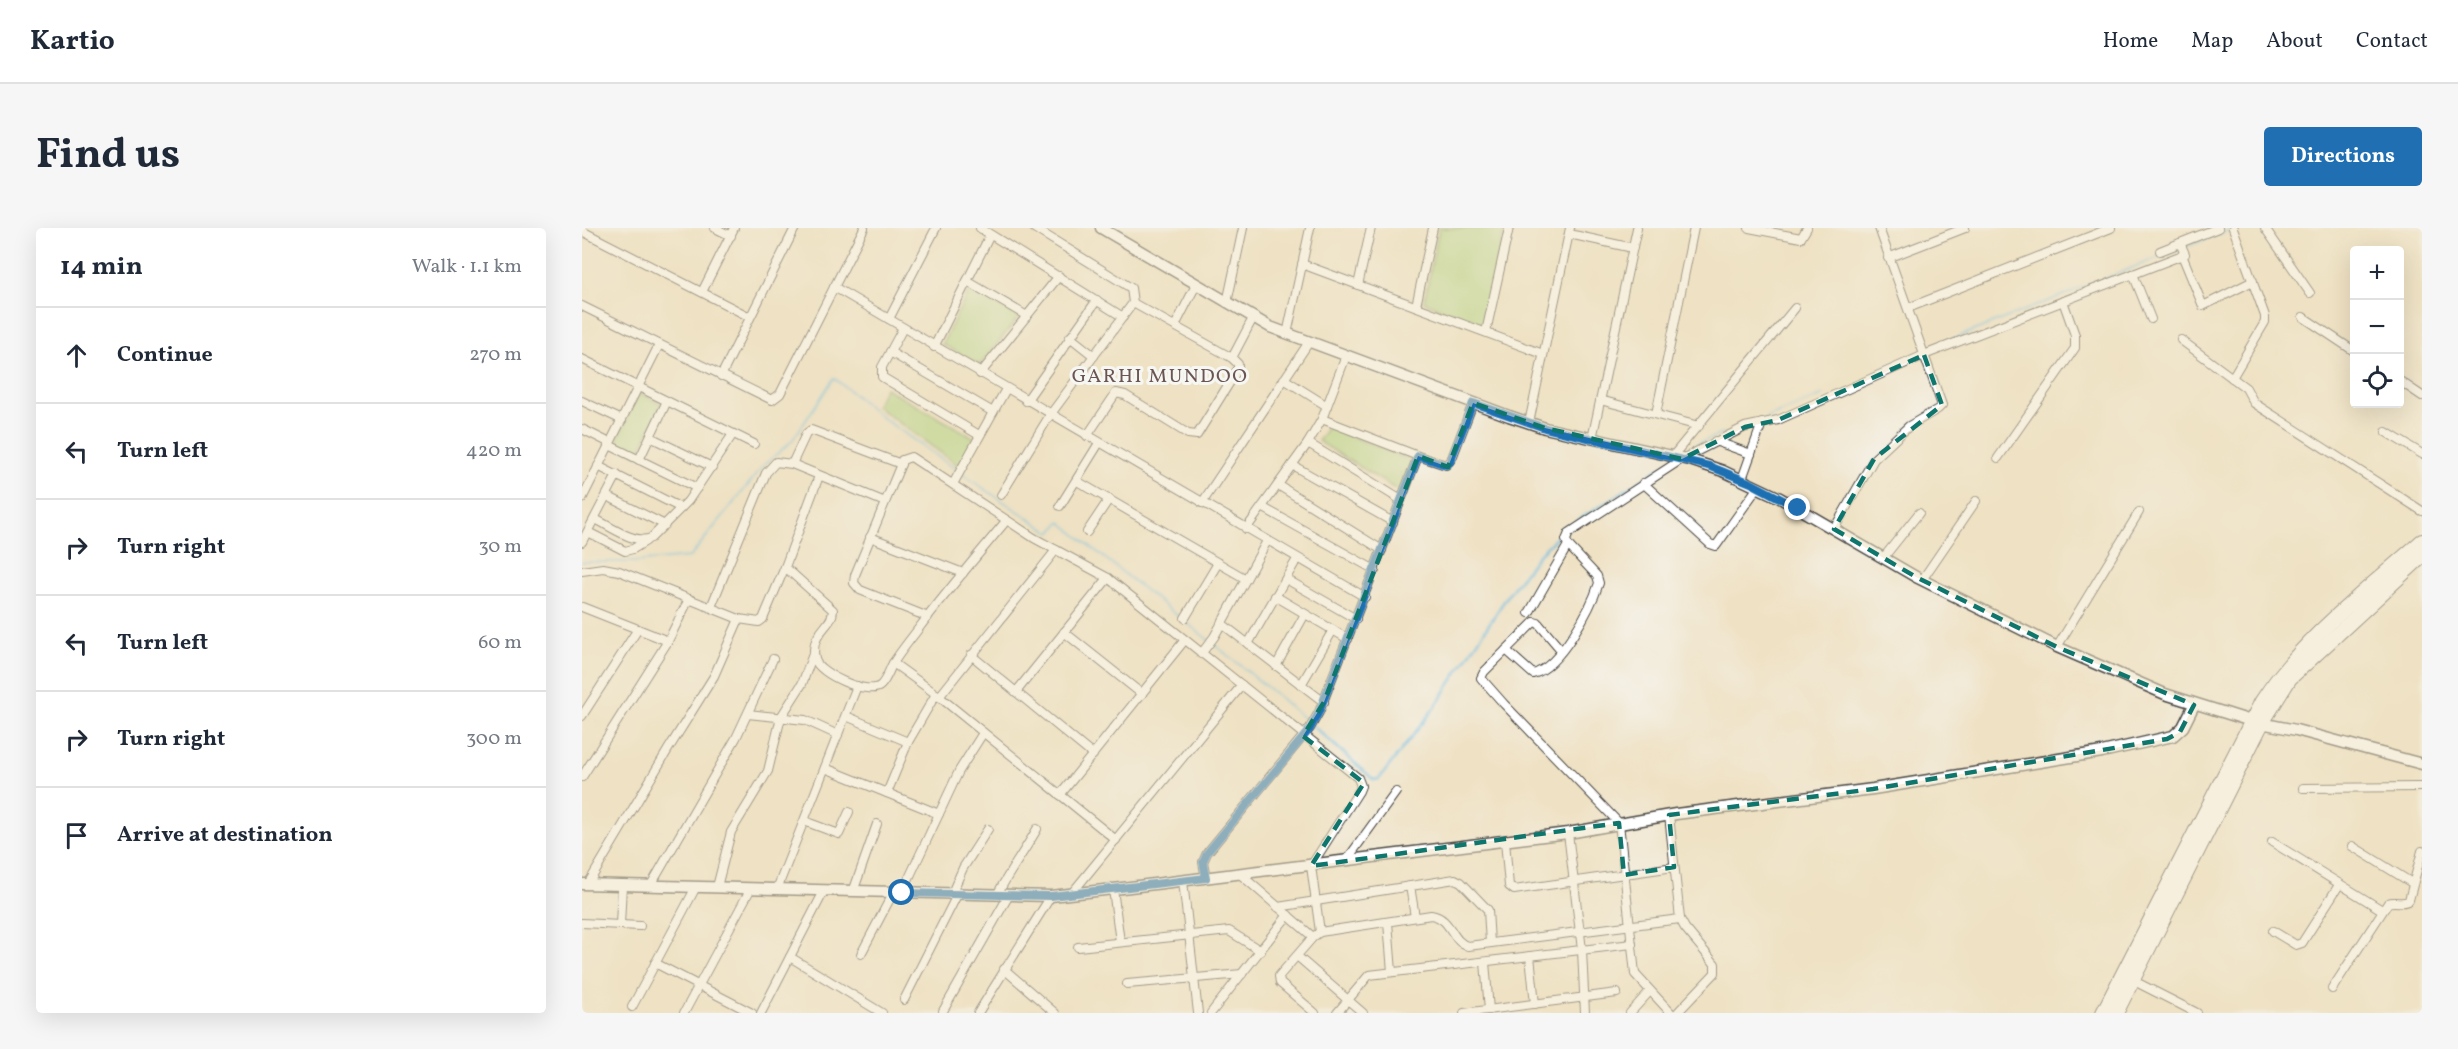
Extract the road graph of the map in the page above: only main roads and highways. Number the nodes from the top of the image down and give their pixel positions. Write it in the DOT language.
graph roads {
  1 [pos="2422,541"];
  2 [pos="2422,556"];
  3 [pos="2257,722"];
  4 [pos="2103,1013"];
  5 [pos="2116,1013"];
  1 -- 3 [label="highway"];
  2 -- 3 [label="highway"];
  3 -- 4 [label="highway"];
  3 -- 5 [label="highway"];
}
